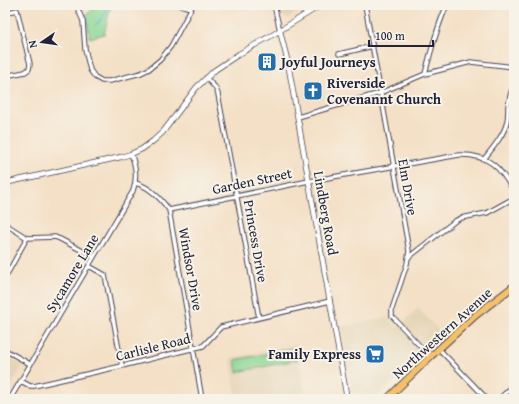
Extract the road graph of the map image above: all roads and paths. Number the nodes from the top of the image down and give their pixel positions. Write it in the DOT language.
graph roads {
  1 [pos="76,5"];
  2 [pos="180,5"];
  3 [pos="274,5"];
  4 [pos="321,5"];
  5 [pos="365,5"];
  6 [pos="447,5"];
  7 [pos="508,5"];
  8 [pos="192,6"];
  9 [pos="513,8"];
  10 [pos="5,13"];
  11 [pos="280,31"];
  12 [pos="373,46"];
  13 [pos="339,54"];
  14 [pos="514,67"];
  15 [pos="425,74"];
  16 [pos="5,76"];
  17 [pos="206,78"];
  18 [pos="514,84"];
  19 [pos="380,93"];
  20 [pos="298,117"];
  21 [pos="131,154"];
  22 [pos="484,159"];
  23 [pos="394,166"];
  24 [pos="309,181"];
  25 [pos="5,183"];
  26 [pos="135,183"];
  27 [pos="514,192"];
  28 [pos="236,196"];
  29 [pos="514,198"];
  30 [pos="169,210"];
  31 [pos="5,224"];
  32 [pos="27,238"];
  33 [pos="94,257"];
  34 [pos="408,257"];
  35 [pos="89,266"];
  36 [pos="5,278"];
  37 [pos="514,286"];
  38 [pos="330,302"];
  39 [pos="259,318"];
  40 [pos="193,348"];
  41 [pos="439,349"];
  42 [pos="5,350"];
  43 [pos="430,357"];
  44 [pos="30,364"];
  45 [pos="122,366"];
  46 [pos="21,381"];
  47 [pos="514,385"];
  48 [pos="10,399"];
  49 [pos="202,399"];
  50 [pos="347,399"];
  51 [pos="387,399"];
  52 [pos="487,399"];
  53 [pos="499,399"];
  1 -- 8 [label="street"];
  2 -- 8 [label="street"];
  3 -- 11 [label="street"];
  4 -- 11 [label="street"];
  5 -- 12 [label="street, Elm Drive"];
  6 -- 15 [label="street"];
  7 -- 9 [label="street"];
  10 -- 16 [label="street"];
  11 -- 17 [label="street"];
  11 -- 20 [label="street, Lindberg Road"];
  12 -- 13 [label="street"];
  12 -- 19 [label="street, Elm Drive"];
  14 -- 15 [label="street"];
  15 -- 19 [label="street"];
  17 -- 21 [label="street"];
  17 -- 28 [label="street, Princess Drive"];
  18 -- 22 [label="street"];
  19 -- 20 [label="street"];
  19 -- 23 [label="street, Elm Drive"];
  20 -- 24 [label="street, Lindberg Road"];
  21 -- 25 [label="street"];
  21 -- 26 [label="street, Sycamore Lane"];
  22 -- 23 [label="street, Garden Street"];
  22 -- 27 [label="street, Garden Street"];
  23 -- 24 [label="street, Garden Street"];
  23 -- 34 [label="street, Elm Drive"];
  24 -- 28 [label="street, Garden Street"];
  24 -- 38 [label="street, Lindberg Road"];
  26 -- 30 [label="street, Windsor Drive"];
  26 -- 33 [label="street, Sycamore Lane"];
  28 -- 30 [label="street, Garden Street"];
  28 -- 39 [label="street, Princess Drive"];
  29 -- 34 [label="street"];
  30 -- 40 [label="street, Windsor Drive"];
  31 -- 32 [label="street"];
  32 -- 33 [label="street"];
  32 -- 36 [label="street"];
  33 -- 35 [label="street, Sycamore Lane"];
  34 -- 43 [label="street, Elm Drive"];
  35 -- 44 [label="street, Sycamore Lane"];
  35 -- 45 [label="street"];
  37 -- 41 [label="main road, Northwestern Avenue"];
  38 -- 39 [label="street, Carlisle Road"];
  38 -- 50 [label="street, Lindberg Road"];
  39 -- 40 [label="street, Carlisle Road"];
  40 -- 45 [label="street, Carlisle Road"];
  40 -- 49 [label="street, Windsor Drive"];
  41 -- 43 [label="main road, Northwestern Avenue"];
  41 -- 52 [label="street"];
  42 -- 44 [label="street"];
  43 -- 51 [label="main road, Northwestern Avenue"];
  44 -- 46 [label="street, Sycamore Lane"];
  45 -- 46 [label="street, Carlisle Road"];
  46 -- 48 [label="street, Sycamore Lane"];
  47 -- 53 [label="street"];
}
